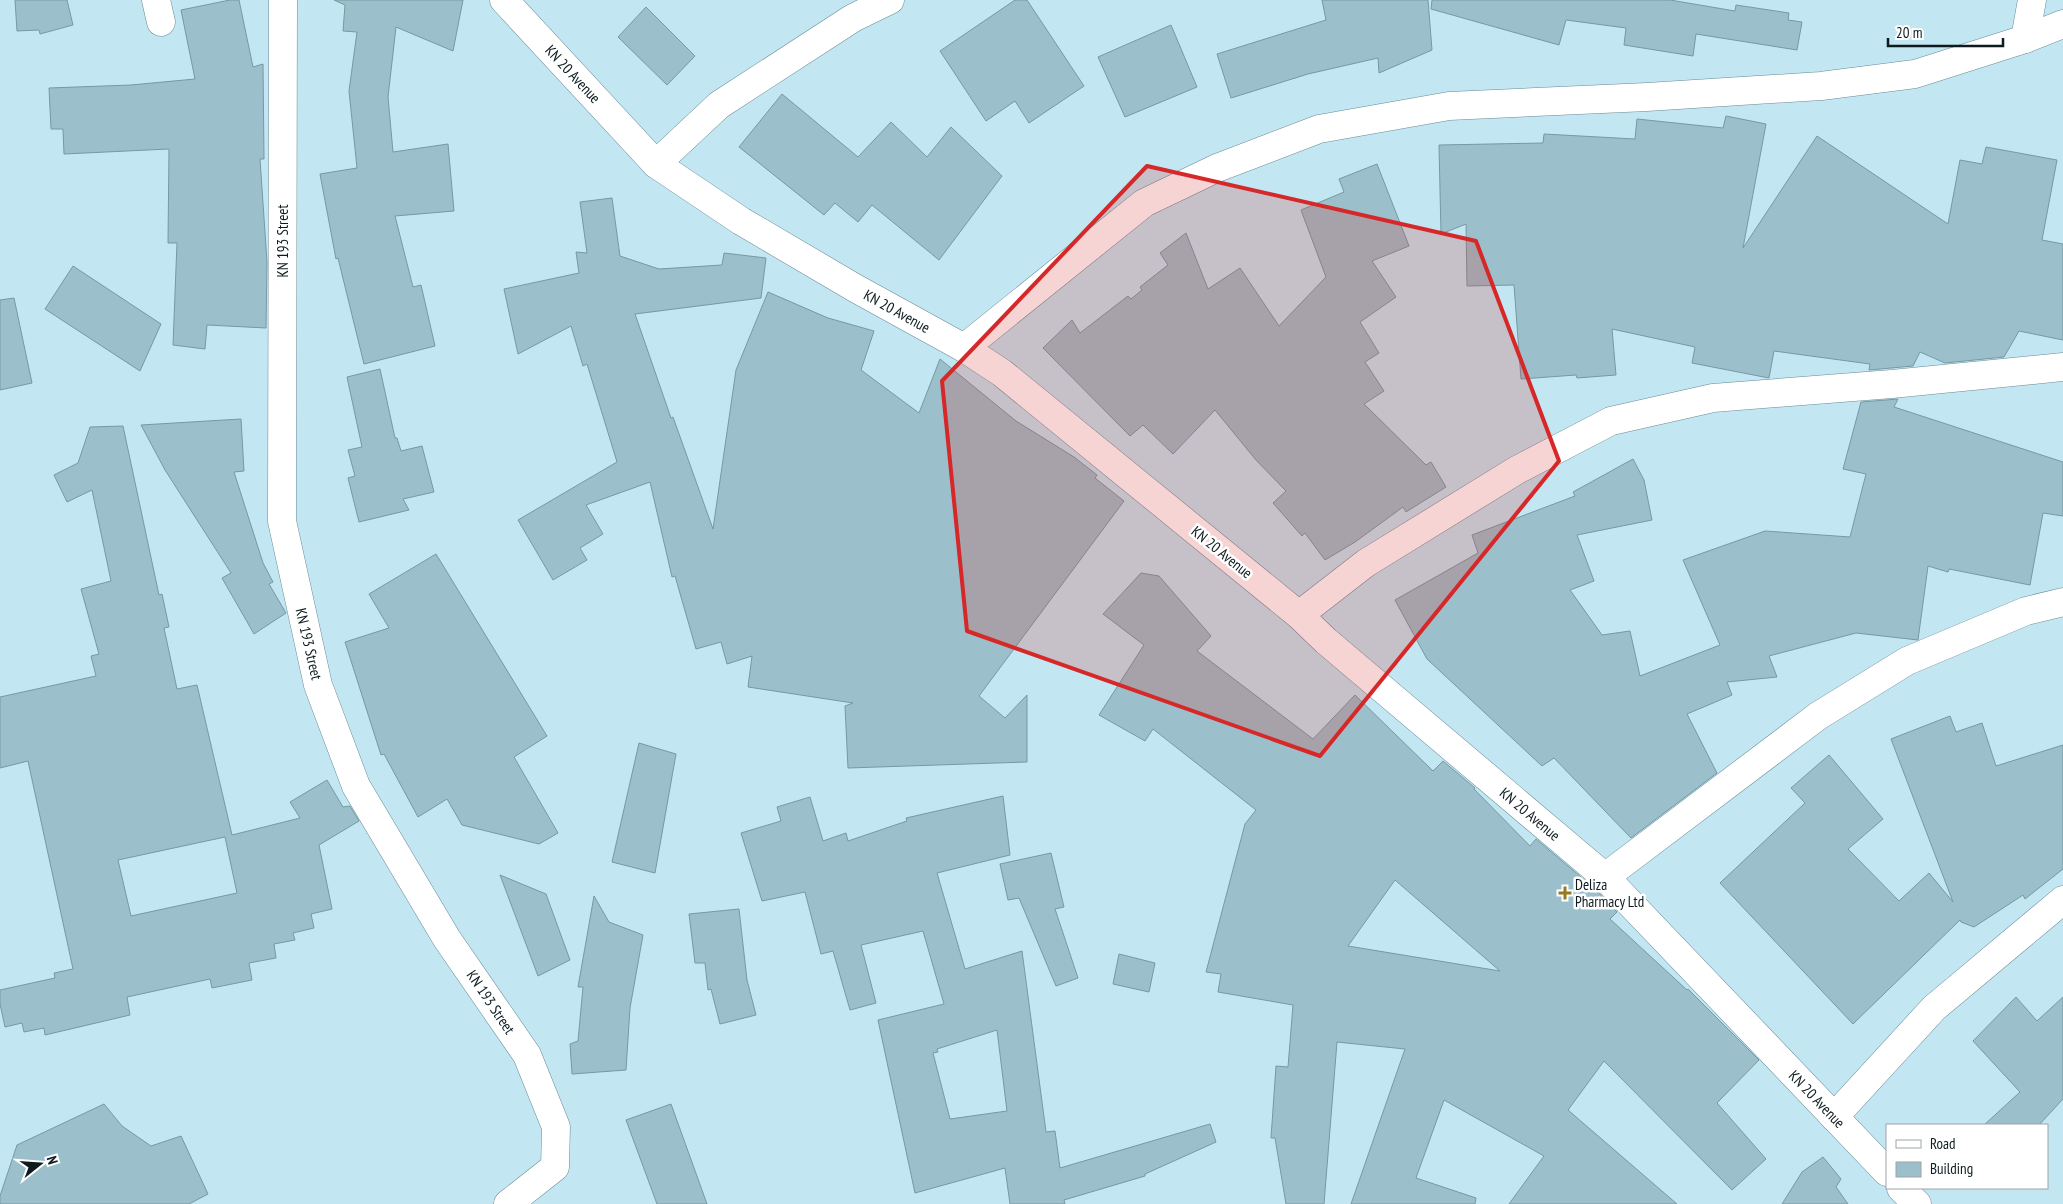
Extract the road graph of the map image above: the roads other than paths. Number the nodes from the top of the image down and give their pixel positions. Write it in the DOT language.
graph roads {
  1 [pos="283,0"];
  2 [pos="504,0"];
  3 [pos="890,0"];
  4 [pos="2032,0"];
  5 [pos="2063,24"];
  6 [pos="2025,39"];
  7 [pos="656,164"];
  8 [pos="964,348"];
  9 [pos="2063,367"];
  10 [pos="2063,602"];
  11 [pos="1299,615"];
  12 [pos="1605,877"];
  13 [pos="2063,900"];
  14 [pos="1834,1118"];
  15 [pos="1886,1171"];
  16 [pos="1903,1189"];
  17 [pos="508,1204"];
  18 [pos="1917,1204"];
  1 -- 17 [label="street, KN 193 Street"];
  2 -- 7 [label="street, KN 20 Avenue"];
  3 -- 7 [label="street"];
  4 -- 6 [label="street"];
  5 -- 6 [label="street"];
  6 -- 8 [label="street"];
  7 -- 8 [label="street, KN 20 Avenue"];
  8 -- 11 [label="street, KN 20 Avenue"];
  9 -- 11 [label="street"];
  10 -- 12 [label="street"];
  11 -- 12 [label="street, KN 20 Avenue"];
  12 -- 14 [label="street, KN 20 Avenue"];
  13 -- 14 [label="street"];
  14 -- 15 [label="street, KN 20 Avenue"];
  16 -- 18 [label="street"];
}
